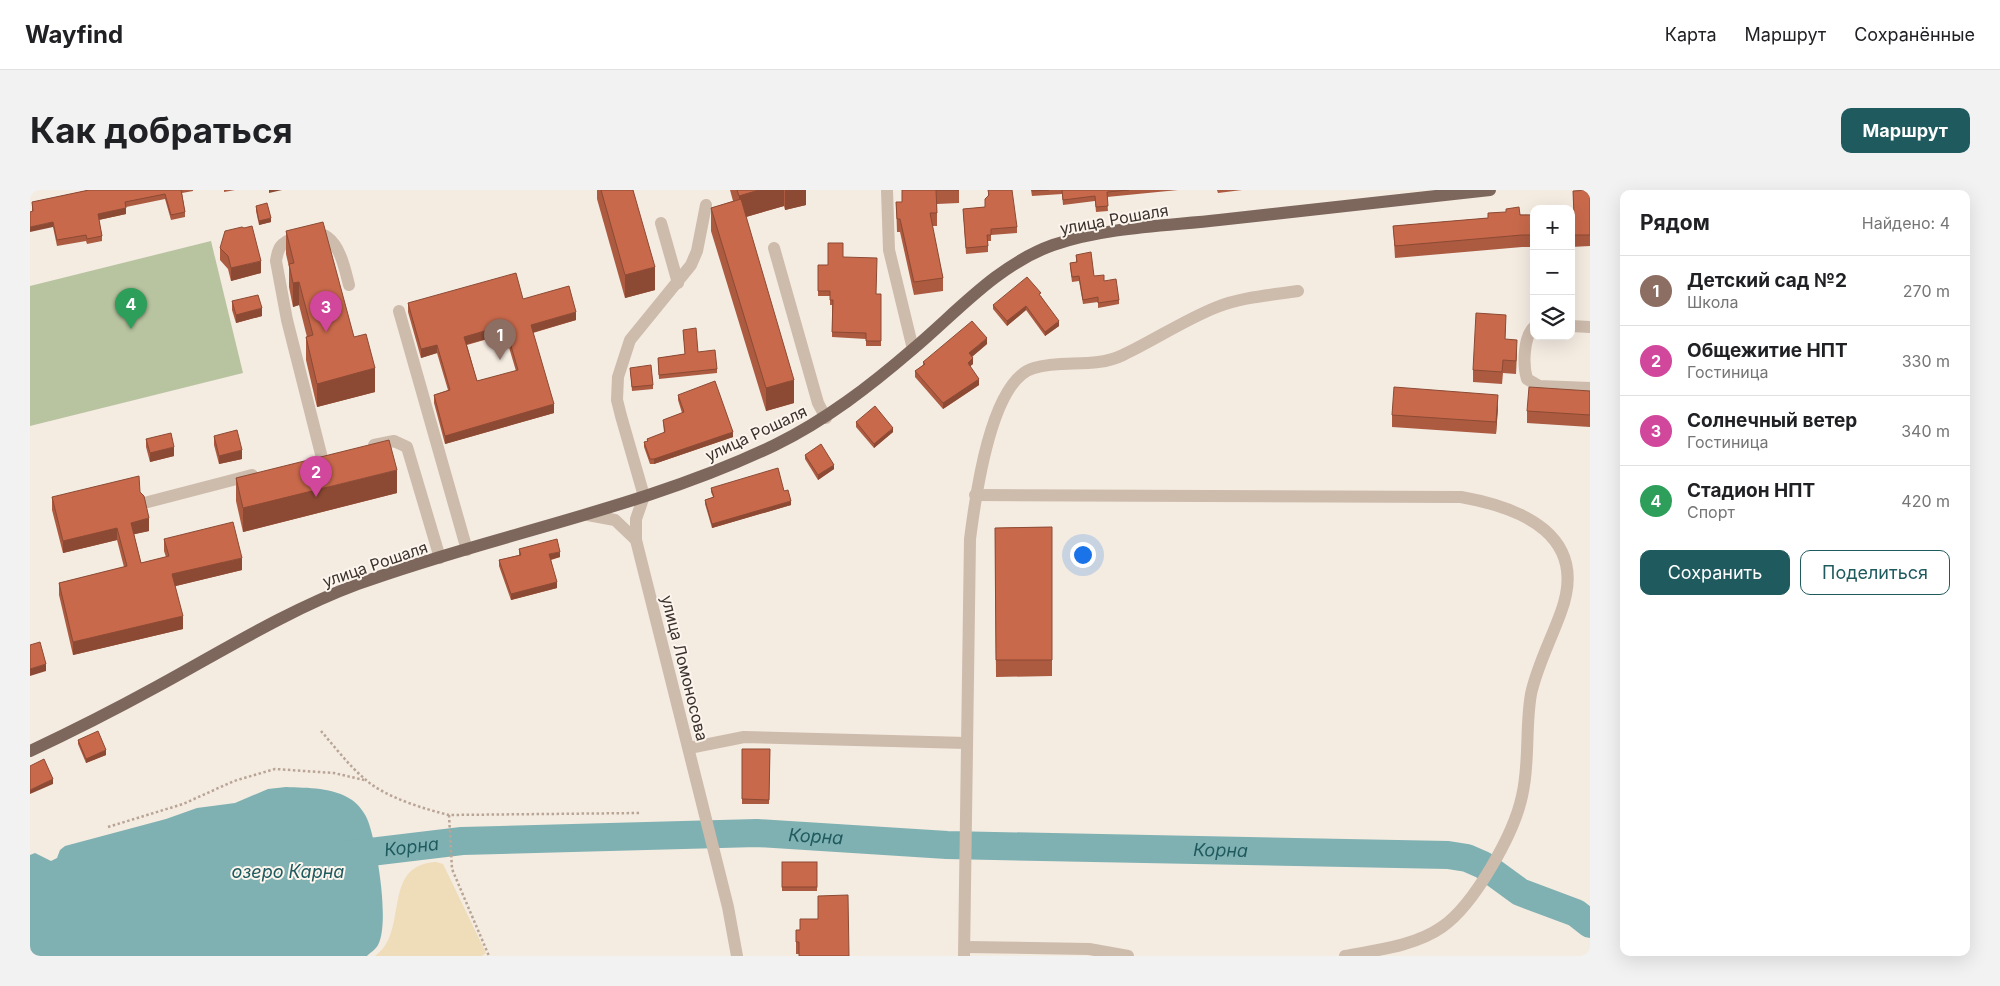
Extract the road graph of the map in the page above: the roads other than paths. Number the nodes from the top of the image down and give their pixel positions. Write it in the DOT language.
graph roads {
  1 [pos="887,190"];
  2 [pos="1490,190"];
  3 [pos="706,205"];
  4 [pos="661,223"];
  5 [pos="774,248"];
  6 [pos="678,283"];
  7 [pos="349,285"];
  8 [pos="1298,291"];
  9 [pos="399,311"];
  10 [pos="1575,326"];
  11 [pos="1590,327"];
  12 [pos="1530,331"];
  13 [pos="913,349"];
  14 [pos="1590,388"];
  15 [pos="826,418"];
  16 [pos="358,448"];
  17 [pos="322,458"];
  18 [pos="264,472"];
  19 [pos="975,495"];
  20 [pos="644,496"];
  21 [pos="148,502"];
  22 [pos="582,514"];
  23 [pos="636,540"];
  24 [pos="467,550"];
  25 [pos="440,558"];
  26 [pos="966,743"];
  27 [pos="689,748"];
  28 [pos="30,751"];
  29 [pos="965,951"];
  30 [pos="737,956"];
  31 [pos="1128,956"];
  32 [pos="1344,956"];
  1 -- 13 [label="street"];
  2 -- 13 [label="main road, улица Рошаля"];
  3 -- 6 [label="street"];
  4 -- 6 [label="street"];
  5 -- 15 [label="street"];
  6 -- 20 [label="street"];
  7 -- 17 [label="street"];
  8 -- 19 [label="street"];
  9 -- 24 [label="street"];
  10 -- 11 [label="street"];
  12 -- 14 [label="street"];
  13 -- 15 [label="main road, улица Рошаля"];
  15 -- 20 [label="main road, улица Рошаля"];
  16 -- 25 [label="street"];
  18 -- 21 [label="street"];
  19 -- 26 [label="street"];
  19 -- 32 [label="street"];
  20 -- 22 [label="main road, улица Рошаля"];
  20 -- 23 [label="street, улица Ломоносова"];
  22 -- 23 [label="street"];
  22 -- 24 [label="main road, улица Рошаля"];
  23 -- 27 [label="street, улица Ломоносова"];
  24 -- 25 [label="main road, улица Рошаля"];
  25 -- 28 [label="main road, улица Рошаля"];
  26 -- 27 [label="street"];
  26 -- 29 [label="street"];
  27 -- 30 [label="street, улица Ломоносова"];
  29 -- 31 [label="street"];
}
